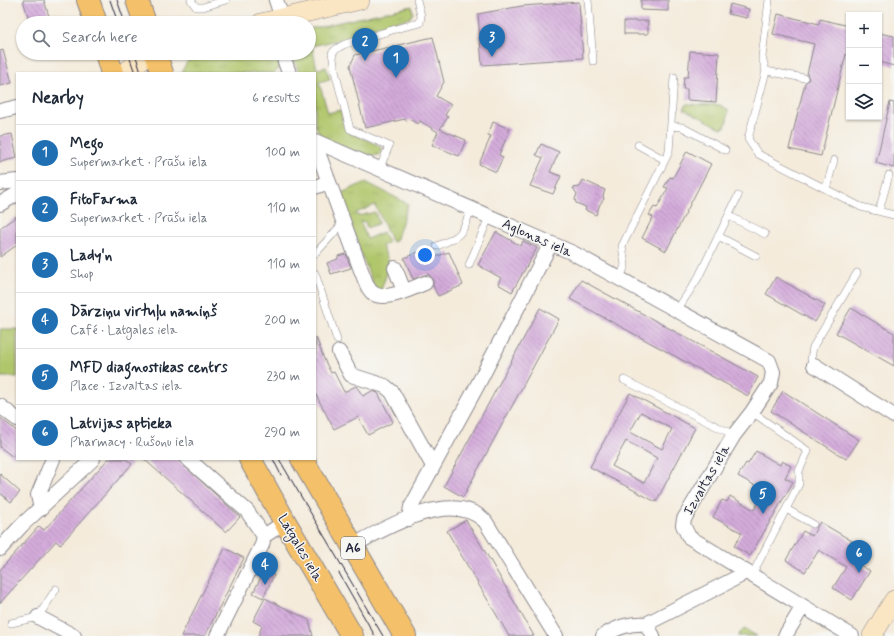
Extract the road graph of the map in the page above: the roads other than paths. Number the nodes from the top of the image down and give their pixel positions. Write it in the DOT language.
graph roads {
  1 [pos="88,0"];
  2 [pos="137,0"];
  3 [pos="191,0"];
  4 [pos="226,0"];
  5 [pos="276,0"];
  6 [pos="360,0"];
  7 [pos="417,0"];
  8 [pos="588,0"];
  9 [pos="769,0"];
  10 [pos="94,16"];
  11 [pos="143,16"];
  12 [pos="273,16"];
  13 [pos="293,16"];
  14 [pos="108,60"];
  15 [pos="141,60"];
  16 [pos="157,60"];
  17 [pos="284,60"];
  18 [pos="593,61"];
  19 [pos="766,71"];
  20 [pos="112,72"];
  21 [pos="125,72"];
  22 [pos="162,72"];
  23 [pos="289,72"];
  24 [pos="674,77"];
  25 [pos="804,78"];
  26 [pos="16,107"];
  27 [pos="0,111"];
  28 [pos="672,126"];
  29 [pos="316,141"];
  30 [pos="638,145"];
  31 [pos="316,147"];
  32 [pos="725,150"];
  33 [pos="665,160"];
  34 [pos="834,160"];
  35 [pos="379,170"];
  36 [pos="889,175"];
  37 [pos="16,181"];
  38 [pos="329,182"];
  39 [pos="0,183"];
  40 [pos="316,186"];
  41 [pos="826,189"];
  42 [pos="16,195"];
  43 [pos="738,196"];
  44 [pos="0,204"];
  45 [pos="471,209"];
  46 [pos="879,211"];
  47 [pos="894,215"];
  48 [pos="728,216"];
  49 [pos="488,217"];
  50 [pos="343,223"];
  51 [pos="765,234"];
  52 [pos="718,236"];
  53 [pos="550,245"];
  54 [pos="437,246"];
  55 [pos="316,253"];
  56 [pos="756,256"];
  57 [pos="469,265"];
  58 [pos="395,268"];
  59 [pos="858,273"];
  60 [pos="316,276"];
  61 [pos="620,279"];
  62 [pos="425,283"];
  63 [pos="404,291"];
  64 [pos="677,310"];
  65 [pos="338,346"];
  66 [pos="751,350"];
  67 [pos="814,365"];
  68 [pos="624,380"];
  69 [pos="0,406"];
  70 [pos="752,412"];
  71 [pos="894,416"];
  72 [pos="16,418"];
  73 [pos="734,435"];
  74 [pos="52,460"];
  75 [pos="92,460"];
  76 [pos="189,460"];
  77 [pos="251,460"];
  78 [pos="303,460"];
  79 [pos="433,466"];
  80 [pos="41,508"];
  81 [pos="786,509"];
  82 [pos="409,519"];
  83 [pos="285,522"];
  84 [pos="813,524"];
  85 [pos="264,536"];
  86 [pos="352,546"];
  87 [pos="0,549"];
  88 [pos="748,573"];
  89 [pos="56,589"];
  90 [pos="894,600"];
  91 [pos="803,606"];
  92 [pos="38,618"];
  93 [pos="11,623"];
  94 [pos="649,630"];
  95 [pos="74,636"];
  96 [pos="217,636"];
  97 [pos="351,636"];
  98 [pos="405,636"];
  99 [pos="556,636"];
  100 [pos="603,636"];
  101 [pos="785,636"];
  102 [pos="852,636"];
  103 [pos="872,636"];
  1 -- 10 [label="highway"];
  2 -- 11 [label="highway"];
  3 -- 4 [label="lane"];
  5 -- 12 [label="street"];
  6 -- 13 [label="street"];
  7 -- 35 [label="lane"];
  8 -- 18 [label="lane"];
  9 -- 19 [label="lane"];
  14 -- 20 [label="highway"];
  15 -- 21 [label="street"];
  16 -- 22 [label="highway"];
  17 -- 23 [label="street"];
  19 -- 25 [label="lane"];
  19 -- 41 [label="lane"];
  24 -- 28 [label="lane"];
  26 -- 27 [label="street"];
  28 -- 32 [label="lane"];
  28 -- 33 [label="lane"];
  29 -- 35 [label="street, Aglonas iela"];
  30 -- 33 [label="lane"];
  31 -- 38 [label="street"];
  33 -- 61 [label="lane"];
  34 -- 41 [label="lane"];
  35 -- 45 [label="street, Aglonas iela"];
  36 -- 46 [label="lane"];
  37 -- 39 [label="street"];
  38 -- 40 [label="street"];
  38 -- 50 [label="street"];
  41 -- 46 [label="lane"];
  42 -- 44 [label="street"];
  43 -- 48 [label="lane"];
  45 -- 49 [label="street, Aglonas iela"];
  45 -- 54 [label="lane"];
  46 -- 47 [label="lane"];
  48 -- 51 [label="lane"];
  48 -- 52 [label="lane"];
  49 -- 53 [label="street, Aglonas iela"];
  49 -- 57 [label="lane"];
  50 -- 55 [label="lane"];
  50 -- 63 [label="street"];
  52 -- 56 [label="lane"];
  52 -- 64 [label="lane"];
  53 -- 61 [label="street, Aglonas iela"];
  53 -- 79 [label="street"];
  58 -- 63 [label="street"];
  59 -- 67 [label="lane"];
  60 -- 65 [label="lane"];
  61 -- 64 [label="street, Aglonas iela"];
  62 -- 63 [label="street"];
  64 -- 66 [label="street, Aglonas iela"];
  65 -- 79 [label="street"];
  66 -- 70 [label="street, Izvaltas iela"];
  67 -- 71 [label="street"];
  68 -- 73 [label="lane"];
  69 -- 72 [label="street"];
  70 -- 73 [label="street, Izvaltas iela"];
  70 -- 81 [label="lane"];
  73 -- 88 [label="street, Izvaltas iela"];
  74 -- 80 [label="street"];
  75 -- 80 [label="street"];
  76 -- 85 [label="street"];
  77 -- 83 [label="highway, Latgales iela"];
  78 -- 86 [label="highway, A6"];
  79 -- 82 [label="street"];
  80 -- 87 [label="street"];
  81 -- 84 [label="lane"];
  81 -- 88 [label="lane"];
  82 -- 86 [label="street"];
  82 -- 99 [label="street"];
  83 -- 85 [label="street"];
  83 -- 97 [label="highway, Latgales iela"];
  85 -- 96 [label="street"];
  86 -- 98 [label="highway, A6"];
  88 -- 91 [label="street, Izvaltas iela"];
  88 -- 94 [label="street"];
  89 -- 92 [label="lane"];
  90 -- 103 [label="street"];
  91 -- 101 [label="street"];
  91 -- 102 [label="street, Izvaltas iela"];
  92 -- 93 [label="lane"];
  92 -- 95 [label="street"];
  94 -- 100 [label="street"];
}
